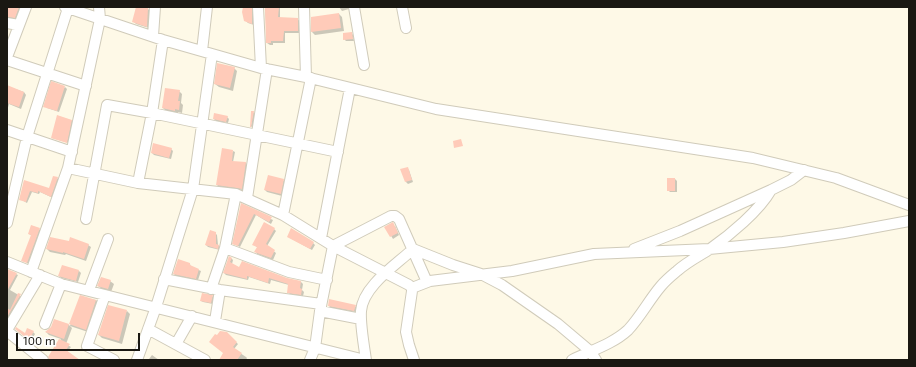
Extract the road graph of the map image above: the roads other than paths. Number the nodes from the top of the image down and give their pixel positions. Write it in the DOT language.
graph roads {
  1 [pos="26,7"];
  2 [pos="99,7"];
  3 [pos="155,7"];
  4 [pos="207,7"];
  5 [pos="258,7"];
  6 [pos="304,7"];
  7 [pos="354,7"];
  8 [pos="402,7"];
  9 [pos="67,8"];
  10 [pos="100,19"];
  11 [pos="7,23"];
  12 [pos="19,25"];
  13 [pos="406,28"];
  14 [pos="153,36"];
  15 [pos="163,40"];
  16 [pos="202,51"];
  17 [pos="212,54"];
  18 [pos="7,59"];
  19 [pos="364,65"];
  20 [pos="264,68"];
  21 [pos="48,74"];
  22 [pos="308,78"];
  23 [pos="86,86"];
  24 [pos="350,88"];
  25 [pos="152,113"];
  26 [pos="202,123"];
  27 [pos="7,130"];
  28 [pos="257,135"];
  29 [pos="27,137"];
  30 [pos="297,144"];
  31 [pos="72,152"];
  32 [pos="338,152"];
  33 [pos="68,168"];
  34 [pos="804,170"];
  35 [pos="95,174"];
  36 [pos="138,183"];
  37 [pos="193,189"];
  38 [pos="771,190"];
  39 [pos="236,194"];
  40 [pos="247,198"];
  41 [pos="909,205"];
  42 [pos="282,215"];
  43 [pos="86,220"];
  44 [pos="909,221"];
  45 [pos="7,223"];
  46 [pos="321,238"];
  47 [pos="108,240"];
  48 [pos="333,246"];
  49 [pos="225,248"];
  50 [pos="413,249"];
  51 [pos="709,249"];
  52 [pos="626,252"];
  53 [pos="7,262"];
  54 [pos="36,274"];
  55 [pos="385,274"];
  56 [pos="481,274"];
  57 [pos="164,279"];
  58 [pos="327,280"];
  59 [pos="427,282"];
  60 [pos="61,284"];
  61 [pos="412,288"];
  62 [pos="88,290"];
  63 [pos="216,290"];
  64 [pos="105,294"];
  65 [pos="156,307"];
  66 [pos="320,308"];
  67 [pos="192,316"];
  68 [pos="362,319"];
  69 [pos="215,321"];
  70 [pos="45,324"];
  71 [pos="148,329"];
  72 [pos="7,331"];
  73 [pos="176,344"];
  74 [pos="315,348"];
  75 [pos="590,351"];
  76 [pos="201,359"];
  77 [pos="43,360"];
  78 [pos="114,360"];
  79 [pos="137,360"];
  80 [pos="310,360"];
  81 [pos="365,360"];
  82 [pos="414,360"];
  83 [pos="572,360"];
  84 [pos="596,360"];
  1 -- 12 [label="street"];
  2 -- 10 [label="street"];
  3 -- 14 [label="street"];
  4 -- 16 [label="street"];
  5 -- 20 [label="street"];
  6 -- 22 [label="street"];
  7 -- 19 [label="street"];
  8 -- 13 [label="street"];
  9 -- 10 [label="street"];
  9 -- 21 [label="street"];
  10 -- 14 [label="street"];
  10 -- 23 [label="street"];
  11 -- 12 [label="street"];
  12 -- 18 [label="street"];
  14 -- 15 [label="street"];
  15 -- 16 [label="street"];
  15 -- 25 [label="street"];
  16 -- 17 [label="street"];
  17 -- 20 [label="street"];
  17 -- 26 [label="street"];
  18 -- 21 [label="street"];
  20 -- 22 [label="street"];
  20 -- 28 [label="street"];
  21 -- 23 [label="street"];
  21 -- 29 [label="street"];
  22 -- 24 [label="street"];
  22 -- 30 [label="street"];
  23 -- 31 [label="street"];
  24 -- 32 [label="street"];
  24 -- 34 [label="street"];
  25 -- 26 [label="street"];
  25 -- 35 [label="street"];
  25 -- 36 [label="street"];
  26 -- 28 [label="street"];
  26 -- 37 [label="street"];
  27 -- 29 [label="street"];
  28 -- 30 [label="street"];
  28 -- 40 [label="street"];
  29 -- 31 [label="street"];
  29 -- 45 [label="street"];
  30 -- 32 [label="street"];
  30 -- 42 [label="street"];
  31 -- 33 [label="street"];
  32 -- 46 [label="street"];
  33 -- 35 [label="street"];
  33 -- 54 [label="street"];
  34 -- 38 [label="street"];
  34 -- 41 [label="street"];
  35 -- 36 [label="street"];
  35 -- 43 [label="street"];
  36 -- 37 [label="street"];
  37 -- 39 [label="street"];
  37 -- 57 [label="street"];
  38 -- 51 [label="street"];
  38 -- 52 [label="street"];
  39 -- 40 [label="street"];
  39 -- 49 [label="street"];
  40 -- 42 [label="street"];
  42 -- 46 [label="street"];
  44 -- 51 [label="street"];
  46 -- 48 [label="street"];
  47 -- 62 [label="street"];
  48 -- 50 [label="street"];
  48 -- 55 [label="street"];
  48 -- 58 [label="street"];
  49 -- 58 [label="street"];
  49 -- 63 [label="street"];
  50 -- 55 [label="street"];
  50 -- 56 [label="street"];
  50 -- 59 [label="street"];
  51 -- 52 [label="street"];
  51 -- 75 [label="street"];
  52 -- 56 [label="street"];
  53 -- 54 [label="street"];
  54 -- 60 [label="street"];
  54 -- 72 [label="street"];
  55 -- 61 [label="street"];
  55 -- 68 [label="street"];
  56 -- 59 [label="street"];
  56 -- 75 [label="street"];
  57 -- 63 [label="street"];
  57 -- 65 [label="street"];
  58 -- 66 [label="street"];
  59 -- 61 [label="street"];
  60 -- 62 [label="street"];
  60 -- 70 [label="street"];
  61 -- 82 [label="street"];
  62 -- 64 [label="street"];
  63 -- 66 [label="street"];
  63 -- 69 [label="street"];
  64 -- 65 [label="street"];
  64 -- 78 [label="street"];
  65 -- 67 [label="street"];
  65 -- 71 [label="street"];
  66 -- 68 [label="street"];
  66 -- 74 [label="street"];
  67 -- 69 [label="street"];
  67 -- 73 [label="street"];
  68 -- 81 [label="street"];
  69 -- 74 [label="street"];
  71 -- 73 [label="street"];
  71 -- 79 [label="street"];
  72 -- 77 [label="street"];
  73 -- 76 [label="street"];
  74 -- 80 [label="street"];
  74 -- 81 [label="street"];
  75 -- 83 [label="street"];
  75 -- 84 [label="street"];
}
